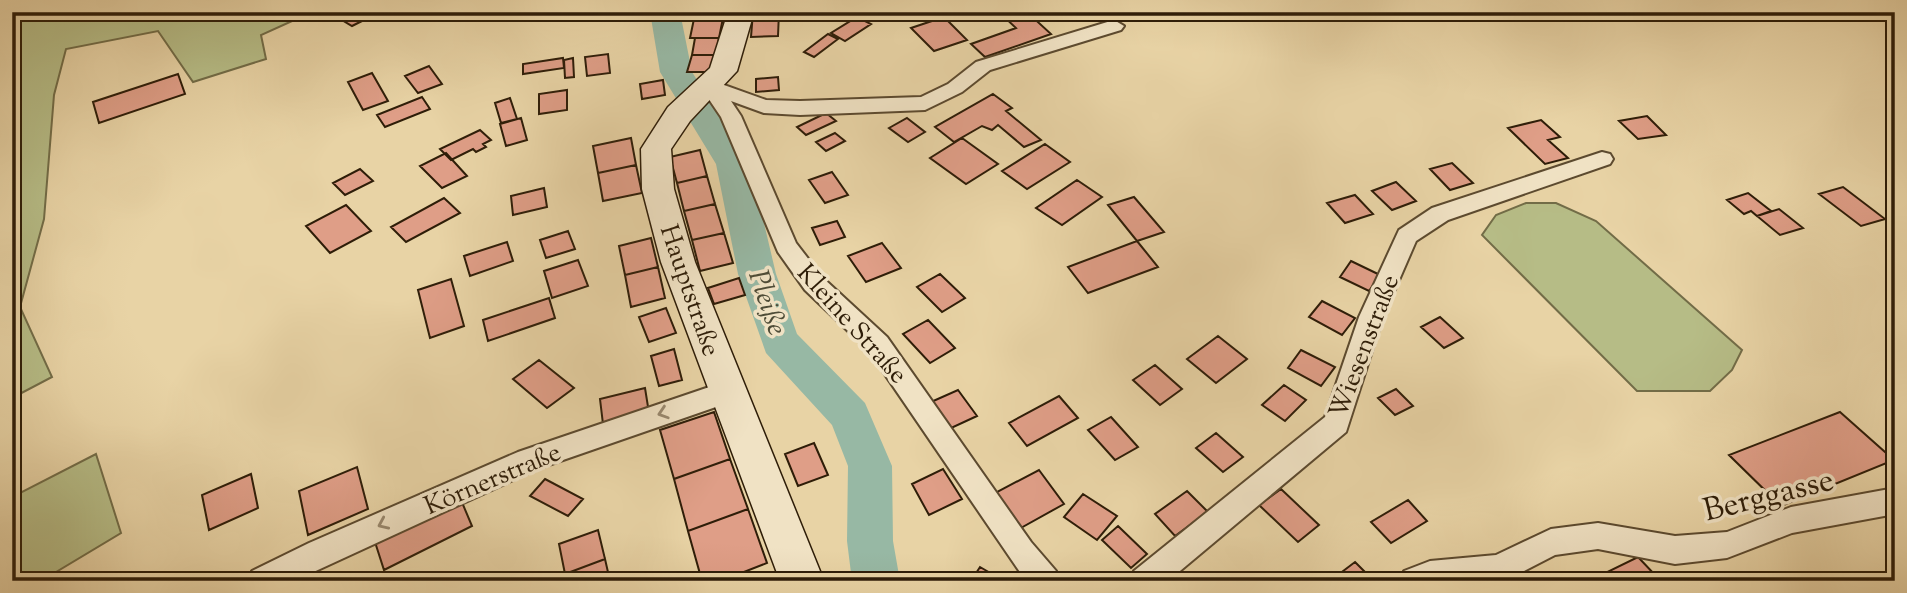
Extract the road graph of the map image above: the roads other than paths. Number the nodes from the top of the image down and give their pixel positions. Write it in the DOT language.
graph roads {
  1 [pos="741,12"];
  2 [pos="1114,26"];
  3 [pos="697,97"];
  4 [pos="1602,159"];
  5 [pos="727,392"];
  6 [pos="1895,501"];
  7 [pos="263,581"];
  8 [pos="802,581"];
  9 [pos="1045,581"];
  10 [pos="1145,581"];
  11 [pos="1415,581"];
  1 -- 3 [label="main road, Hauptstraße"];
  2 -- 3 [label="street"];
  3 -- 5 [label="main road, Hauptstraße"];
  3 -- 9 [label="street, Kleine Straße"];
  4 -- 10 [label="street, Wiesenstraße"];
  5 -- 7 [label="street, Körnerstraße, one-way"];
  5 -- 8 [label="main road, Hauptstraße"];
  6 -- 11 [label="street, Berggasse"];
}
